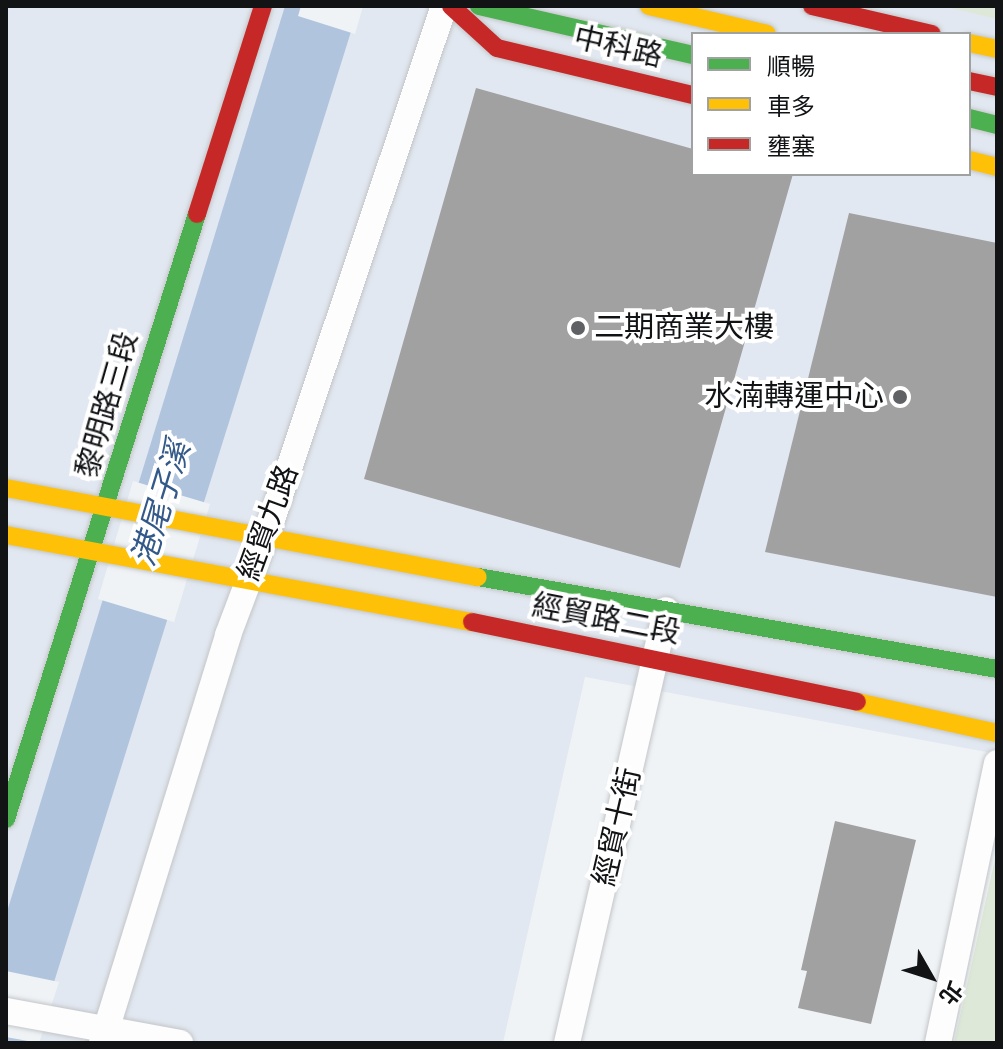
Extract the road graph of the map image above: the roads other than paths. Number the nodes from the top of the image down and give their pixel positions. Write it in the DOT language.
graph roads {
  1 [pos="263,6"];
  2 [pos="444,6"];
  3 [pos="451,6"];
  4 [pos="479,6"];
  5 [pos="649,6"];
  6 [pos="812,6"];
  7 [pos="759,32"];
  8 [pos="923,32"];
  9 [pos="971,43"];
  10 [pos="997,49"];
  11 [pos="691,55"];
  12 [pos="971,81"];
  13 [pos="997,87"];
  14 [pos="691,95"];
  15 [pos="971,118"];
  16 [pos="997,125"];
  17 [pos="971,160"];
  18 [pos="997,167"];
  19 [pos="6,488"];
  20 [pos="113,510"];
  21 [pos="6,535"];
  22 [pos="265,539"];
  23 [pos="92,552"];
  24 [pos="249,580"];
  25 [pos="666,610"];
  26 [pos="658,657"];
  27 [pos="997,669"];
  28 [pos="997,733"];
  29 [pos="997,763"];
  30 [pos="6,819"];
  31 [pos="6,1011"];
  32 [pos="103,1037"];
  33 [pos="180,1043"];
  34 [pos="567,1043"];
  35 [pos="938,1043"];
  1 -- 20 [label="street, 黎明路三段"];
  2 -- 22 [label="street, 經貿九路"];
  3 -- 14 [label="street, 中科路"];
  4 -- 11 [label="street"];
  5 -- 7 [label="street"];
  6 -- 8 [label="street"];
  9 -- 10 [label="street"];
  12 -- 13 [label="street"];
  15 -- 16 [label="street"];
  17 -- 18 [label="street"];
  19 -- 20 [label="street"];
  20 -- 22 [label="street, 經貿路二段"];
  20 -- 23 [label="street, 黎明路三段"];
  21 -- 23 [label="street"];
  22 -- 24 [label="street, 經貿九路"];
  22 -- 25 [label="street, 經貿路二段"];
  23 -- 24 [label="street, 經貿路二段"];
  23 -- 30 [label="street, 黎明路三段"];
  24 -- 26 [label="street, 經貿路二段"];
  24 -- 32 [label="street, 經貿九路"];
  25 -- 26 [label="street, 經貿十街"];
  25 -- 27 [label="street, 經貿路二段"];
  26 -- 28 [label="street, 經貿路二段"];
  26 -- 34 [label="street, 經貿十街"];
  29 -- 35 [label="street"];
  31 -- 32 [label="street"];
  32 -- 33 [label="street"];
}
